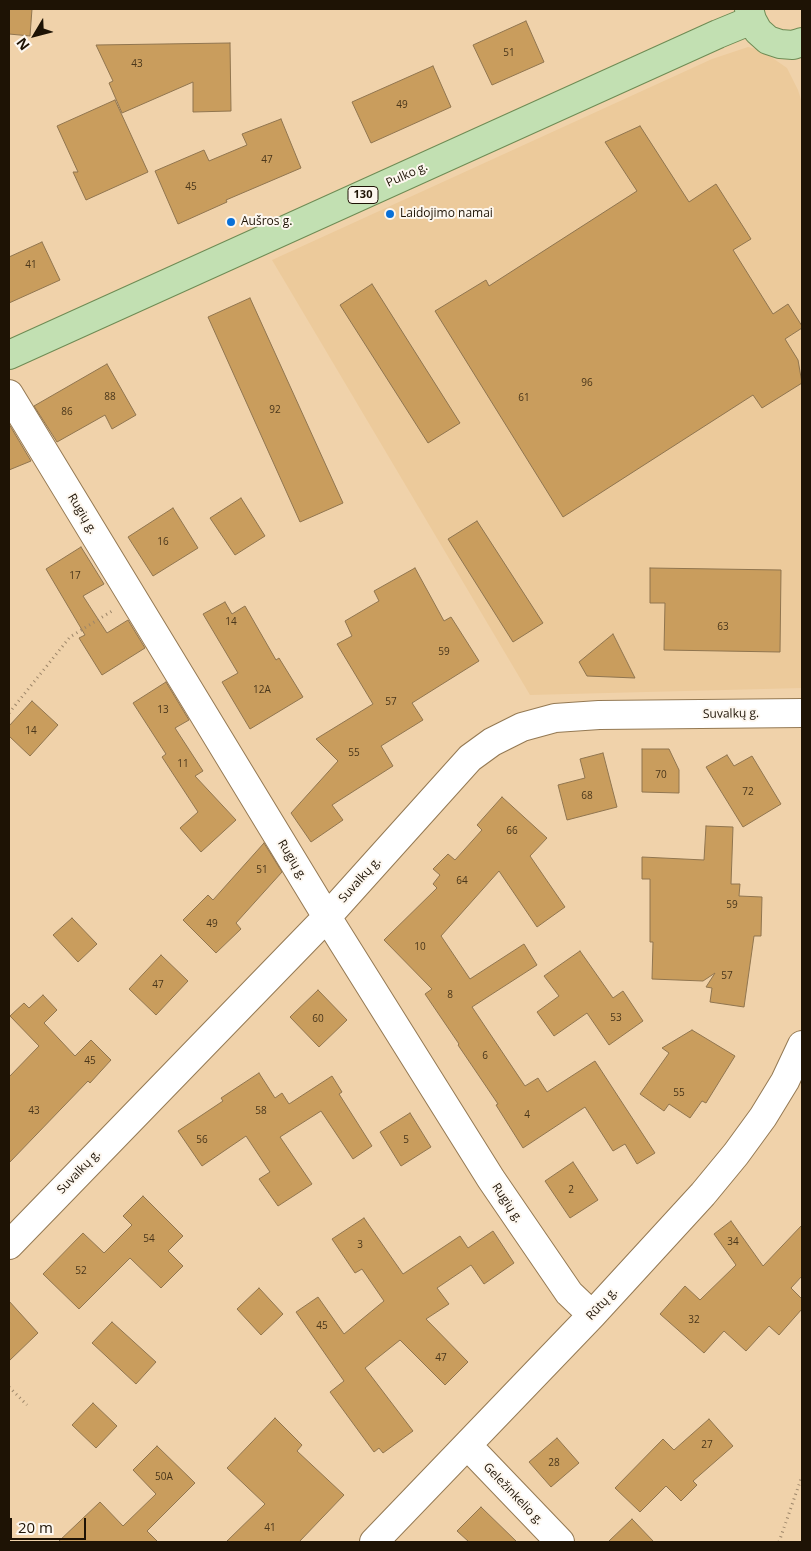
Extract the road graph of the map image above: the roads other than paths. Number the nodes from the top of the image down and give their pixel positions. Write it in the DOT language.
graph roads {
  1 [pos="751,14"];
  2 [pos="802,42"];
  3 [pos="9,355"];
  4 [pos="9,394"];
  5 [pos="802,713"];
  6 [pos="327,917"];
  7 [pos="802,1045"];
  8 [pos="9,1245"];
  9 [pos="592,1315"];
  10 [pos="467,1445"];
  11 [pos="374,1542"];
  12 [pos="560,1542"];
  1 -- 2 [label="main road"];
  1 -- 3 [label="main road, Pulko g. / 130"];
  4 -- 6 [label="street, Rugių g."];
  5 -- 6 [label="street, Suvalkų g."];
  6 -- 8 [label="street, Suvalkų g."];
  6 -- 9 [label="street, Rugių g."];
  7 -- 9 [label="street, Rūtų g."];
  9 -- 10 [label="street, Rūtų g."];
  10 -- 11 [label="street, Rūtų g."];
  10 -- 12 [label="street, Geležinkelio g."];
}
